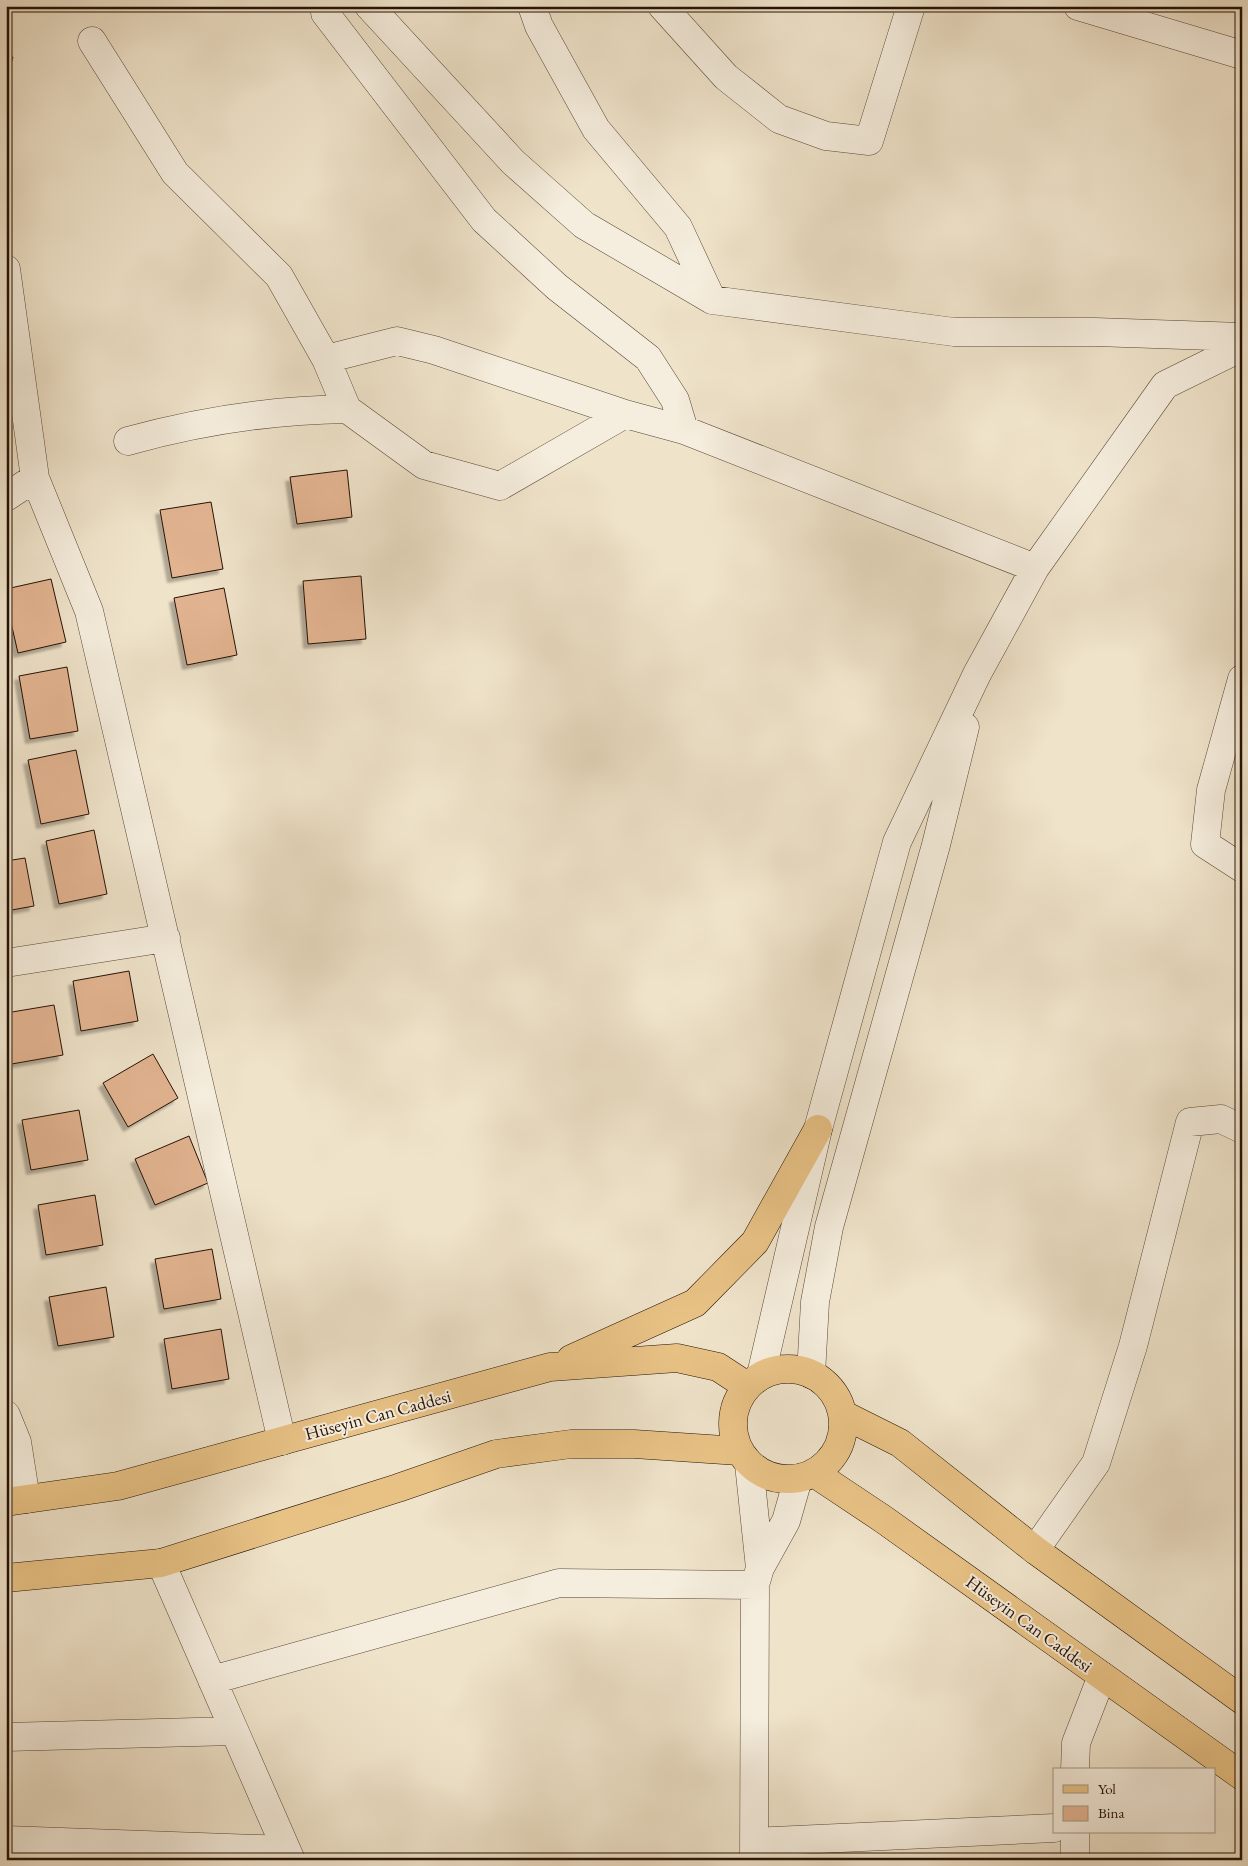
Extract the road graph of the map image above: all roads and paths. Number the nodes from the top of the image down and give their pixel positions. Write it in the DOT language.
graph roads {
  1 [pos="325,6"];
  2 [pos="369,6"];
  3 [pos="532,6"];
  4 [pos="662,6"];
  5 [pos="911,6"];
  6 [pos="1078,6"];
  7 [pos="92,41"];
  8 [pos="1242,55"];
  9 [pos="6,269"];
  10 [pos="712,300"];
  11 [pos="1242,337"];
  12 [pos="1242,347"];
  13 [pos="326,359"];
  14 [pos="347,410"];
  15 [pos="626,414"];
  16 [pos="684,430"];
  17 [pos="128,441"];
  18 [pos="35,478"];
  19 [pos="6,497"];
  20 [pos="1035,568"];
  21 [pos="977,674"];
  22 [pos="1242,680"];
  23 [pos="1242,868"];
  24 [pos="166,938"];
  25 [pos="6,964"];
  26 [pos="818,1129"];
  27 [pos="1242,1129"];
  28 [pos="550,1367"];
  29 [pos="811,1374"];
  30 [pos="754,1380"];
  31 [pos="842,1414"];
  32 [pos="6,1416"];
  33 [pos="282,1441"];
  34 [pos="744,1458"];
  35 [pos="806,1476"];
  36 [pos="16,1500"];
  37 [pos="1035,1550"];
  38 [pos="161,1563"];
  39 [pos="758,1576"];
  40 [pos="6,1578"];
  41 [pos="1102,1676"];
  42 [pos="212,1680"];
  43 [pos="1242,1700"];
  44 [pos="234,1731"];
  45 [pos="6,1737"];
  46 [pos="1075,1768"];
  47 [pos="1242,1776"];
  48 [pos="1053,1828"];
  49 [pos="1075,1834"];
  50 [pos="6,1840"];
  51 [pos="754,1851"];
  52 [pos="288,1855"];
  53 [pos="1075,1860"];
  1 -- 16 [label="street"];
  2 -- 10 [label="street"];
  3 -- 10 [label="street"];
  4 -- 5 [label="street"];
  6 -- 8 [label="street"];
  7 -- 13 [label="street"];
  9 -- 18 [label="street"];
  10 -- 11 [label="street"];
  12 -- 20 [label="street"];
  13 -- 14 [label="street"];
  13 -- 15 [label="street"];
  14 -- 15 [label="street"];
  14 -- 17 [label="street"];
  15 -- 16 [label="street"];
  16 -- 20 [label="street"];
  18 -- 19 [label="street"];
  18 -- 24 [label="street"];
  20 -- 21 [label="street"];
  21 -- 26 [label="street"];
  21 -- 29 [label="street"];
  22 -- 23 [label="street"];
  24 -- 25 [label="street"];
  24 -- 33 [label="street"];
  26 -- 28 [label="main road"];
  26 -- 30 [label="street"];
  27 -- 37 [label="street"];
  28 -- 30 [label="main road, Hüseyin Can Caddesi"];
  28 -- 33 [label="main road, Hüseyin Can Caddesi"];
  29 -- 30 [label="main road"];
  29 -- 31 [label="main road"];
  30 -- 34 [label="main road"];
  31 -- 35 [label="main road"];
  31 -- 37 [label="main road"];
  32 -- 36 [label="street"];
  33 -- 36 [label="main road, Hüseyin Can Caddesi"];
  34 -- 35 [label="main road"];
  34 -- 38 [label="main road"];
  34 -- 39 [label="street"];
  35 -- 39 [label="street"];
  35 -- 41 [label="main road, Hüseyin Can Caddesi"];
  37 -- 43 [label="main road"];
  38 -- 40 [label="main road"];
  38 -- 42 [label="street"];
  39 -- 42 [label="street"];
  39 -- 51 [label="street"];
  41 -- 46 [label="street"];
  41 -- 47 [label="main road, Hüseyin Can Caddesi"];
  42 -- 44 [label="street"];
  44 -- 45 [label="street"];
  44 -- 52 [label="street"];
  48 -- 51 [label="street"];
  49 -- 53 [label="street"];
  50 -- 52 [label="street"];
}
